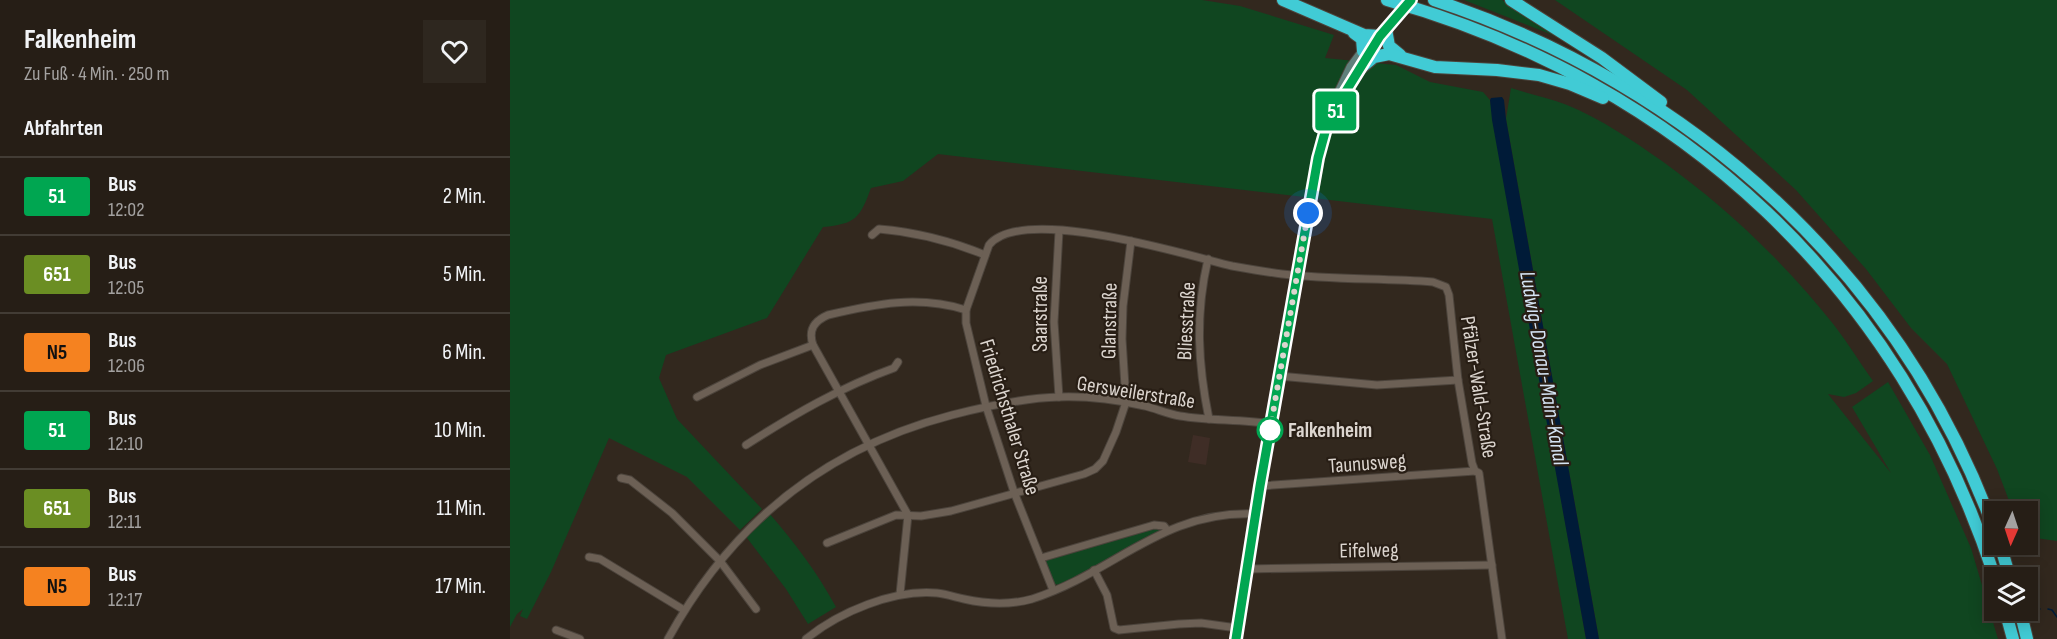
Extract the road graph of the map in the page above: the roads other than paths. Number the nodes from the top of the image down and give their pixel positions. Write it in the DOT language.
graph roads {
  1 [pos="1283,0"];
  2 [pos="1387,0"];
  3 [pos="1411,0"];
  4 [pos="1434,0"];
  5 [pos="1510,0"];
  6 [pos="1349,28"];
  7 [pos="1383,32"];
  8 [pos="1363,51"];
  9 [pos="1404,58"];
  10 [pos="1362,68"];
  11 [pos="1648,117"];
  12 [pos="1675,119"];
  13 [pos="1327,125"];
  14 [pos="1059,231"];
  15 [pos="872,235"];
  16 [pos="1131,241"];
  17 [pos="985,255"];
  18 [pos="1208,260"];
  19 [pos="1297,275"];
  20 [pos="966,310"];
  21 [pos="813,345"];
  22 [pos="898,362"];
  23 [pos="1279,376"];
  24 [pos="1458,380"];
  25 [pos="838,393"];
  26 [pos="697,397"];
  27 [pos="1059,397"];
  28 [pos="1126,402"];
  29 [pos="986,406"];
  30 [pos="1209,419"];
  31 [pos="1271,424"];
  32 [pos="867,444"];
  33 [pos="746,445"];
  34 [pos="1475,471"];
  35 [pos="621,478"];
  36 [pos="1260,486"];
  37 [pos="1014,492"];
  38 [pos="1984,505"];
  39 [pos="1256,514"];
  40 [pos="908,515"];
  41 [pos="1167,530"];
  42 [pos="827,543"];
  43 [pos="589,557"];
  44 [pos="1041,558"];
  45 [pos="720,561"];
  46 [pos="1492,565"];
  47 [pos="1991,567"];
  48 [pos="1247,569"];
  49 [pos="1094,570"];
  50 [pos="1053,590"];
  51 [pos="900,594"];
  52 [pos="756,609"];
  53 [pos="684,610"];
  54 [pos="2008,621"];
  55 [pos="2023,621"];
  56 [pos="1237,628"];
  57 [pos="556,630"];
  58 [pos="580,639"];
  59 [pos="668,639"];
  60 [pos="806,639"];
  61 [pos="1236,639"];
  62 [pos="1502,639"];
  63 [pos="2013,639"];
  64 [pos="2027,639"];
  1 -- 6 [label="highway"];
  2 -- 11 [label="highway"];
  3 -- 7 [label="main road, bridge"];
  4 -- 12 [label="highway"];
  5 -- 12 [label="highway"];
  6 -- 7 [label="highway"];
  6 -- 8 [label="highway"];
  7 -- 8 [label="main road"];
  7 -- 9 [label="highway"];
  7 -- 10 [label="main road"];
  8 -- 13 [label="main road"];
  9 -- 10 [label="highway"];
  9 -- 11 [label="highway"];
  10 -- 13 [label="main road"];
  11 -- 47 [label="highway"];
  12 -- 38 [label="highway"];
  13 -- 19 [label="main road"];
  14 -- 16 [label="street, Friedrichsthaler Straße"];
  14 -- 17 [label="street, Friedrichsthaler Straße"];
  14 -- 27 [label="street, Saarstraße"];
  15 -- 17 [label="street"];
  16 -- 18 [label="street, Friedrichsthaler Straße"];
  16 -- 28 [label="street, Glanstraße"];
  17 -- 20 [label="street, Friedrichsthaler Straße"];
  18 -- 19 [label="street, Friedrichsthaler Straße"];
  18 -- 30 [label="street, Bliesstraße"];
  19 -- 23 [label="main road"];
  19 -- 24 [label="street, Pfälzer-Wald-Straße"];
  20 -- 21 [label="street"];
  20 -- 29 [label="street, Friedrichsthaler Straße"];
  21 -- 25 [label="street"];
  21 -- 26 [label="street"];
  22 -- 25 [label="street"];
  23 -- 24 [label="street"];
  23 -- 31 [label="main road"];
  24 -- 34 [label="street, Pfälzer-Wald-Straße"];
  25 -- 32 [label="street"];
  25 -- 33 [label="street"];
  27 -- 28 [label="street, Gersweilerstraße"];
  27 -- 29 [label="street, Gersweilerstraße"];
  28 -- 30 [label="street, Gersweilerstraße"];
  28 -- 37 [label="street"];
  29 -- 32 [label="street, Gersweilerstraße"];
  29 -- 37 [label="street, Friedrichsthaler Straße"];
  30 -- 31 [label="street, Gersweilerstraße"];
  31 -- 36 [label="main road"];
  32 -- 40 [label="street"];
  32 -- 45 [label="street, Gersweilerstraße"];
  34 -- 36 [label="street, Taunusweg"];
  34 -- 46 [label="street, Pfälzer-Wald-Straße"];
  35 -- 45 [label="street"];
  36 -- 39 [label="main road"];
  37 -- 40 [label="street"];
  37 -- 44 [label="street, Friedrichsthaler Straße"];
  39 -- 41 [label="street"];
  39 -- 48 [label="main road"];
  40 -- 42 [label="street"];
  40 -- 51 [label="street"];
  41 -- 44 [label="street"];
  41 -- 49 [label="street"];
  43 -- 53 [label="street"];
  44 -- 50 [label="street, Friedrichsthaler Straße"];
  45 -- 52 [label="street"];
  45 -- 53 [label="street, Gersweilerstraße"];
  46 -- 48 [label="street, Eifelweg"];
  46 -- 62 [label="street, Pfälzer-Wald-Straße"];
  48 -- 56 [label="main road"];
  49 -- 50 [label="street"];
  49 -- 56 [label="street"];
  50 -- 51 [label="street"];
  51 -- 60 [label="street"];
  53 -- 59 [label="street, Gersweilerstraße"];
  54 -- 63 [label="highway"];
  55 -- 64 [label="highway"];
  56 -- 61 [label="main road"];
  57 -- 58 [label="street"];
}
